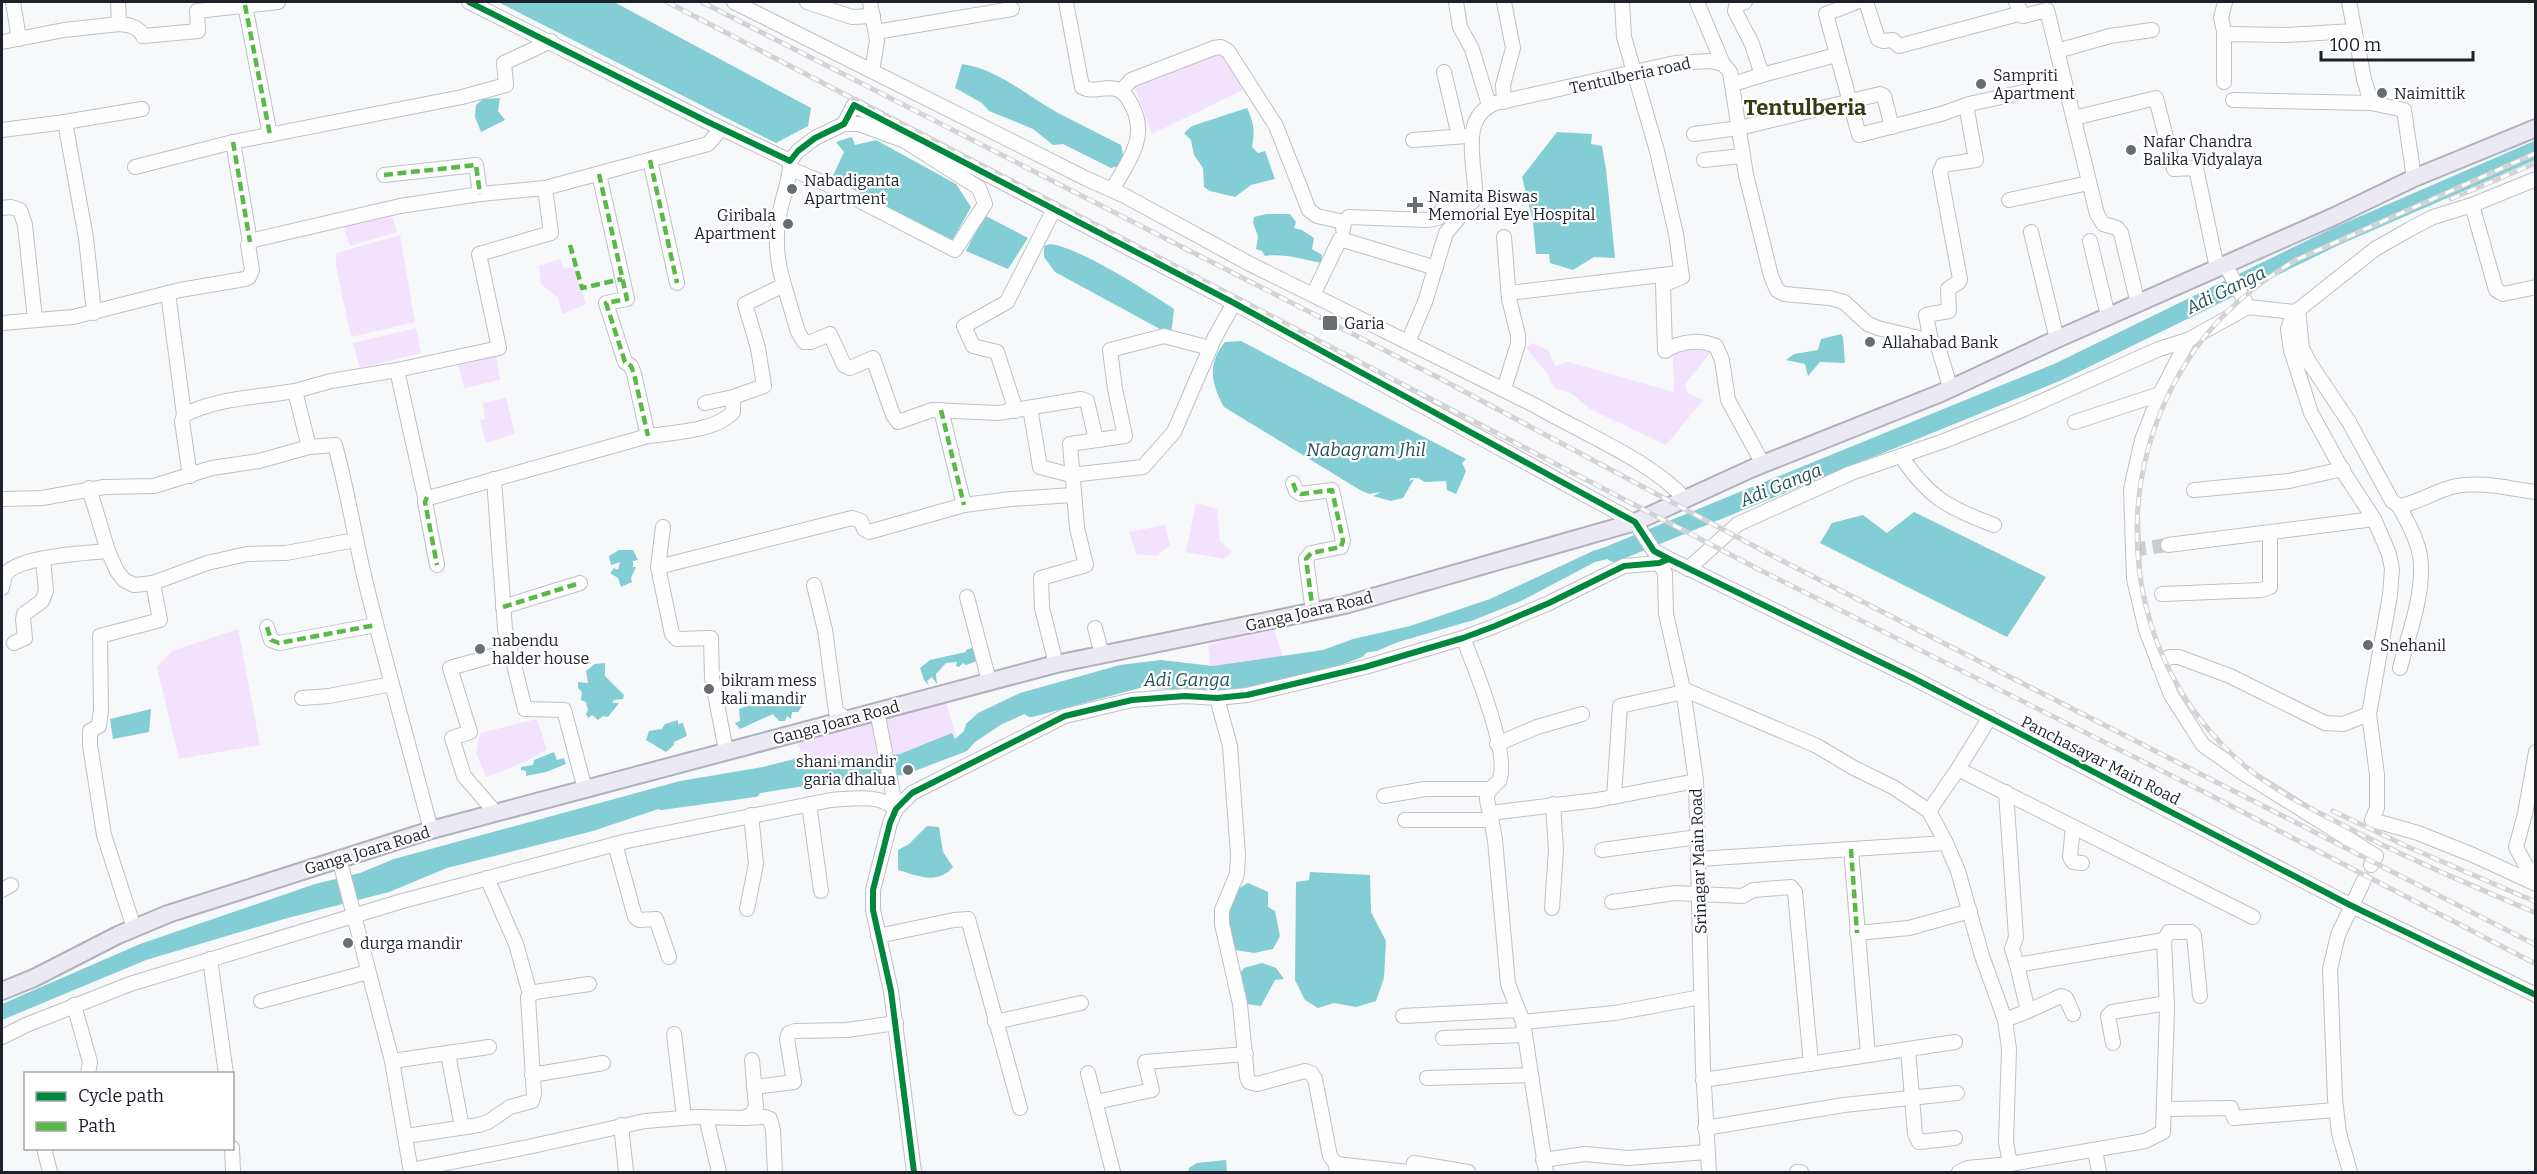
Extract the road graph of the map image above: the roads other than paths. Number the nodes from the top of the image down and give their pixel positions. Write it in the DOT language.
graph roads {
  1 [pos="13,2"];
  2 [pos="118,2"];
  3 [pos="278,2"];
  4 [pos="469,2"];
  5 [pos="734,2"];
  6 [pos="807,2"];
  7 [pos="870,2"];
  8 [pos="1066,2"];
  9 [pos="1456,2"];
  10 [pos="1504,2"];
  11 [pos="1622,2"];
  12 [pos="1697,2"];
  13 [pos="1745,2"];
  14 [pos="1856,2"];
  15 [pos="1866,2"];
  16 [pos="2226,2"];
  17 [pos="2349,2"];
  18 [pos="244,5"];
  19 [pos="2019,7"];
  20 [pos="1012,9"];
  21 [pos="873,16"];
  22 [pos="119,24"];
  23 [pos="2152,30"];
  24 [pos="2354,31"];
  25 [pos="876,32"];
  26 [pos="2225,35"];
  27 [pos="19,39"];
  28 [pos="551,41"];
  29 [pos="2,42"];
  30 [pos="2057,51"];
  31 [pos="1836,55"];
  32 [pos="1723,64"];
  33 [pos="872,71"];
  34 [pos="1444,72"];
  35 [pos="1634,72"];
  36 [pos="1762,75"];
  37 [pos="2224,82"];
  38 [pos="2065,83"];
  39 [pos="1733,84"];
  40 [pos="1121,91"];
  41 [pos="2234,100"];
  42 [pos="1504,102"];
  43 [pos="1849,102"];
  44 [pos="2371,103"];
  45 [pos="1489,105"];
  46 [pos="1966,105"];
  47 [pos="142,109"];
  48 [pos="2074,118"];
  49 [pos="65,122"];
  50 [pos="844,124"];
  51 [pos="1892,127"];
  52 [pos="1739,128"];
  53 [pos="2535,128"];
  54 [pos="721,129"];
  55 [pos="2,130"];
  56 [pos="1694,134"];
  57 [pos="270,135"];
  58 [pos="1465,136"];
  59 [pos="1413,140"];
  60 [pos="233,142"];
  61 [pos="1742,156"];
  62 [pos="650,160"];
  63 [pos="1704,160"];
  64 [pos="790,165"];
  65 [pos="135,168"];
  66 [pos="599,174"];
  67 [pos="384,175"];
  68 [pos="2414,178"];
  69 [pos="2535,179"];
  70 [pos="2089,183"];
  71 [pos="544,188"];
  72 [pos="1112,190"];
  73 [pos="480,194"];
  74 [pos="2009,200"];
  75 [pos="2472,205"];
  76 [pos="2,208"];
  77 [pos="1054,209"];
  78 [pos="1466,210"];
  79 [pos="1344,222"];
  80 [pos="2031,232"];
  81 [pos="1504,237"];
  82 [pos="1342,240"];
  83 [pos="2090,241"];
  84 [pos="250,242"];
  85 [pos="2221,266"];
  86 [pos="1436,268"];
  87 [pos="1681,273"];
  88 [pos="677,283"];
  89 [pos="784,285"];
  90 [pos="2535,287"];
  91 [pos="168,293"];
  92 [pos="1509,293"];
  93 [pos="1312,295"];
  94 [pos="1234,303"];
  95 [pos="2138,304"];
  96 [pos="2248,307"];
  97 [pos="2296,311"];
  98 [pos="94,313"];
  99 [pos="2108,316"];
  100 [pos="35,319"];
  101 [pos="2,323"];
  102 [pos="2056,339"];
  103 [pos="1931,340"];
  104 [pos="2188,340"];
  105 [pos="1408,342"];
  106 [pos="1210,348"];
  107 [pos="397,370"];
  108 [pos="1950,387"];
  109 [pos="1504,389"];
  110 [pos="295,391"];
  111 [pos="2160,394"];
  112 [pos="733,397"];
  113 [pos="705,403"];
  114 [pos="941,410"];
  115 [pos="1023,410"];
  116 [pos="184,415"];
  117 [pos="2075,422"];
  118 [pos="648,436"];
  119 [pos="1096,440"];
  120 [pos="309,447"];
  121 [pos="1901,456"];
  122 [pos="1763,464"];
  123 [pos="2343,469"];
  124 [pos="1071,475"];
  125 [pos="190,476"];
  126 [pos="494,479"];
  127 [pos="1293,483"];
  128 [pos="89,488"];
  129 [pos="2194,490"];
  130 [pos="2535,492"];
  131 [pos="1073,495"];
  132 [pos="427,497"];
  133 [pos="2,499"];
  134 [pos="1685,499"];
  135 [pos="964,505"];
  136 [pos="2399,506"];
  137 [pos="2374,519"];
  138 [pos="1635,522"];
  139 [pos="1994,525"];
  140 [pos="663,527"];
  141 [pos="2270,533"];
  142 [pos="355,540"];
  143 [pos="2168,545"];
  144 [pos="108,551"];
  145 [pos="1661,558"];
  146 [pos="42,559"];
  147 [pos="437,565"];
  148 [pos="658,567"];
  149 [pos="1688,569"];
  150 [pos="153,584"];
  151 [pos="580,584"];
  152 [pos="814,585"];
  153 [pos="2,588"];
  154 [pos="2162,594"];
  155 [pos="967,597"];
  156 [pos="503,607"];
  157 [pos="1313,612"];
  158 [pos="376,625"];
  159 [pos="267,627"];
  160 [pos="1095,628"];
  161 [pos="1463,638"];
  162 [pos="14,643"];
  163 [pos="510,651"];
  164 [pos="1102,654"];
  165 [pos="1056,664"];
  166 [pos="2159,665"];
  167 [pos="2400,668"];
  168 [pos="989,681"];
  169 [pos="392,684"];
  170 [pos="1683,691"];
  171 [pos="302,698"];
  172 [pos="1217,698"];
  173 [pos="877,711"];
  174 [pos="1582,714"];
  175 [pos="2369,714"];
  176 [pos="1990,717"];
  177 [pos="847,719"];
  178 [pos="1497,744"];
  179 [pos="726,751"];
  180 [pos="2535,753"];
  181 [pos="1958,769"];
  182 [pos="1695,781"];
  183 [pos="585,789"];
  184 [pos="1490,789"];
  185 [pos="2006,792"];
  186 [pos="1384,795"];
  187 [pos="1614,797"];
  188 [pos="809,804"];
  189 [pos="1553,804"];
  190 [pos="896,809"];
  191 [pos="1929,811"];
  192 [pos="496,813"];
  193 [pos="750,815"];
  194 [pos="1491,816"];
  195 [pos="1405,820"];
  196 [pos="2073,827"];
  197 [pos="431,830"];
  198 [pos="1698,837"];
  199 [pos="1946,843"];
  200 [pos="615,844"];
  201 [pos="1851,849"];
  202 [pos="1602,850"];
  203 [pos="339,858"];
  204 [pos="1698,859"];
  205 [pos="2082,863"];
  206 [pos="2371,865"];
  207 [pos="2535,871"];
  208 [pos="487,878"];
  209 [pos="2364,880"];
  210 [pos="2535,884"];
  211 [pos="821,891"];
  212 [pos="1700,895"];
  213 [pos="1612,902"];
  214 [pos="2350,905"];
  215 [pos="1552,908"];
  216 [pos="747,909"];
  217 [pos="1971,911"];
  218 [pos="354,912"];
  219 [pos="2253,917"];
  220 [pos="134,928"];
  221 [pos="1857,933"];
  222 [pos="878,936"];
  223 [pos="2164,940"];
  224 [pos="669,957"];
  225 [pos="210,959"];
  226 [pos="2017,966"];
  227 [pos="368,972"];
  228 [pos="589,984"];
  229 [pos="2,991"];
  230 [pos="530,994"];
  231 [pos="2535,995"];
  232 [pos="2200,996"];
  233 [pos="1701,997"];
  234 [pos="261,1001"];
  235 [pos="1081,1003"];
  236 [pos="2167,1003"];
  237 [pos="74,1005"];
  238 [pos="2028,1011"];
  239 [pos="2073,1014"];
  240 [pos="1402,1016"];
  241 [pos="2005,1020"];
  242 [pos="995,1022"];
  243 [pos="1522,1022"];
  244 [pos="896,1023"];
  245 [pos="674,1034"];
  246 [pos="2,1037"];
  247 [pos="1443,1038"];
  248 [pos="1955,1042"];
  249 [pos="2113,1043"];
  250 [pos="489,1047"];
  251 [pos="1908,1049"];
  252 [pos="448,1053"];
  253 [pos="1246,1054"];
  254 [pos="1868,1055"];
  255 [pos="752,1060"];
  256 [pos="392,1061"];
  257 [pos="603,1063"];
  258 [pos="1811,1064"];
  259 [pos="88,1072"];
  260 [pos="226,1072"];
  261 [pos="1088,1074"];
  262 [pos="532,1075"];
  263 [pos="1531,1075"];
  264 [pos="1427,1078"];
  265 [pos="1703,1080"];
  266 [pos="754,1087"];
  267 [pos="1957,1093"];
  268 [pos="1911,1097"];
  269 [pos="1096,1102"];
  270 [pos="1020,1108"];
  271 [pos="2165,1109"];
  272 [pos="2336,1110"];
  273 [pos="684,1117"];
  274 [pos="706,1118"];
  275 [pos="744,1118"];
  276 [pos="621,1125"];
  277 [pos="462,1127"];
  278 [pos="1705,1128"];
  279 [pos="406,1136"];
  280 [pos="1954,1138"];
  281 [pos="44,1150"];
  282 [pos="232,1150"];
  283 [pos="2096,1150"];
  284 [pos="1707,1152"];
  285 [pos="2010,1164"];
  286 [pos="1544,1166"];
  287 [pos="1336,1168"];
  288 [pos="411,1171"];
  289 [pos="1802,1172"];
  290 [pos="50,1173"];
  291 [pos="233,1173"];
  292 [pos="626,1173"];
  293 [pos="719,1173"];
  294 [pos="775,1173"];
  295 [pos="914,1173"];
  296 [pos="1113,1173"];
  297 [pos="1468,1173"];
  298 [pos="1709,1173"];
  299 [pos="1797,1173"];
  300 [pos="1959,1173"];
  301 [pos="2099,1173"];
  302 [pos="2350,1173"];
  1 -- 27 [label="street"];
  2 -- 22 [label="street"];
  3 -- 18 [label="street"];
  4 -- 28 [label="street"];
  5 -- 33 [label="street"];
  6 -- 21 [label="street"];
  7 -- 21 [label="street"];
  8 -- 40 [label="street"];
  9 -- 45 [label="street"];
  10 -- 42 [label="street"];
  11 -- 35 [label="street"];
  12 -- 32 [label="street"];
  13 -- 36 [label="street"];
  14 -- 31 [label="street"];
  15 -- 19 [label="street"];
  16 -- 26 [label="street"];
  17 -- 24 [label="street"];
  18 -- 22 [label="street"];
  18 -- 57 [label="street"];
  19 -- 30 [label="street"];
  20 -- 25 [label="street"];
  21 -- 25 [label="street"];
  22 -- 27 [label="street"];
  23 -- 30 [label="street"];
  24 -- 26 [label="street"];
  24 -- 44 [label="street"];
  25 -- 33 [label="street"];
  26 -- 37 [label="street"];
  27 -- 29 [label="street"];
  28 -- 54 [label="street"];
  28 -- 57 [label="street"];
  30 -- 38 [label="street"];
  31 -- 36 [label="street"];
  31 -- 43 [label="street"];
  32 -- 35 [label="street, Tentulberia road"];
  32 -- 39 [label="street"];
  33 -- 72 [label="street"];
  34 -- 58 [label="street"];
  35 -- 42 [label="street, Tentulberia road"];
  35 -- 87 [label="street"];
  36 -- 39 [label="street"];
  38 -- 46 [label="street"];
  38 -- 48 [label="street"];
  39 -- 52 [label="street"];
  40 -- 72 [label="street"];
  40 -- 79 [label="street"];
  41 -- 44 [label="street"];
  42 -- 45 [label="street, Tentulberia road"];
  43 -- 51 [label="street"];
  43 -- 51 [label="street"];
  43 -- 52 [label="street"];
  44 -- 68 [label="street"];
  45 -- 58 [label="street"];
  46 -- 51 [label="street"];
  46 -- 103 [label="street"];
  47 -- 49 [label="street"];
  48 -- 70 [label="street"];
  48 -- 85 [label="street"];
  49 -- 55 [label="street"];
  49 -- 98 [label="street"];
  50 -- 64 [label="street"];
  50 -- 64 [label="street"];
  50 -- 77 [label="street"];
  52 -- 56 [label="street"];
  52 -- 61 [label="street"];
  53 -- 68 [label="main road, Ganga Joara Road"];
  54 -- 62 [label="street"];
  54 -- 64 [label="street"];
  57 -- 60 [label="street"];
  58 -- 59 [label="street"];
  58 -- 78 [label="street"];
  60 -- 65 [label="street"];
  60 -- 84 [label="street"];
  61 -- 63 [label="street"];
  61 -- 103 [label="street"];
  62 -- 66 [label="street"];
  62 -- 88 [label="street"];
  64 -- 89 [label="street"];
  66 -- 71 [label="street"];
  66 -- 118 [label="street"];
  67 -- 73 [label="street"];
  68 -- 85 [label="main road, Ganga Joara Road"];
  69 -- 75 [label="street"];
  70 -- 74 [label="street"];
  70 -- 95 [label="street"];
  71 -- 73 [label="street"];
  71 -- 107 [label="street"];
  72 -- 93 [label="street"];
  73 -- 84 [label="street"];
  75 -- 90 [label="street"];
  75 -- 97 [label="street"];
  76 -- 100 [label="street"];
  77 -- 94 [label="street"];
  77 -- 115 [label="street"];
  78 -- 79 [label="street"];
  78 -- 86 [label="street"];
  79 -- 82 [label="street"];
  80 -- 102 [label="street"];
  81 -- 92 [label="street"];
  82 -- 86 [label="street"];
  82 -- 93 [label="street"];
  83 -- 99 [label="street"];
  84 -- 91 [label="street"];
  85 -- 95 [label="main road, Ganga Joara Road"];
  85 -- 96 [label="street"];
  86 -- 105 [label="street"];
  87 -- 92 [label="street"];
  87 -- 122 [label="street"];
  89 -- 112 [label="street"];
  89 -- 114 [label="street"];
  91 -- 98 [label="street"];
  91 -- 116 [label="street"];
  92 -- 109 [label="street"];
  93 -- 105 [label="street"];
  94 -- 106 [label="street"];
  94 -- 138 [label="street"];
  95 -- 99 [label="main road, Ganga Joara Road"];
  96 -- 97 [label="street"];
  96 -- 104 [label="street"];
  97 -- 123 [label="street"];
  97 -- 136 [label="street"];
  98 -- 100 [label="street"];
  99 -- 102 [label="main road, Ganga Joara Road"];
  100 -- 101 [label="street"];
  102 -- 108 [label="main road, Ganga Joara Road"];
  103 -- 108 [label="street"];
  104 -- 111 [label="street"];
  104 -- 121 [label="street"];
  105 -- 109 [label="street"];
  106 -- 119 [label="street"];
  106 -- 124 [label="street"];
  107 -- 110 [label="street"];
  107 -- 132 [label="street"];
  108 -- 122 [label="main road, Ganga Joara Road"];
  109 -- 134 [label="street"];
  110 -- 116 [label="street"];
  110 -- 120 [label="street"];
  111 -- 117 [label="street"];
  111 -- 166 [label="street"];
  112 -- 113 [label="street"];
  112 -- 118 [label="street"];
  114 -- 115 [label="street"];
  114 -- 135 [label="street"];
  115 -- 119 [label="street"];
  115 -- 124 [label="street"];
  116 -- 125 [label="street"];
  118 -- 126 [label="street"];
  119 -- 124 [label="street"];
  120 -- 125 [label="street"];
  120 -- 142 [label="street"];
  121 -- 139 [label="street"];
  121 -- 149 [label="street"];
  122 -- 134 [label="main road, Ganga Joara Road"];
  123 -- 129 [label="street"];
  123 -- 137 [label="street"];
  124 -- 131 [label="street"];
  125 -- 128 [label="street"];
  126 -- 132 [label="street"];
  126 -- 156 [label="street"];
  127 -- 157 [label="street"];
  128 -- 133 [label="street"];
  128 -- 144 [label="street"];
  130 -- 136 [label="street"];
  131 -- 135 [label="street"];
  131 -- 165 [label="street"];
  132 -- 147 [label="street"];
  134 -- 138 [label="main road, Ganga Joara Road"];
  135 -- 148 [label="street"];
  136 -- 167 [label="street"];
  137 -- 141 [label="street"];
  137 -- 175 [label="street"];
  138 -- 145 [label="street"];
  138 -- 157 [label="main road, Ganga Joara Road"];
  140 -- 148 [label="street"];
  141 -- 143 [label="street"];
  141 -- 154 [label="street"];
  142 -- 150 [label="street"];
  142 -- 158 [label="street"];
  144 -- 146 [label="street"];
  144 -- 150 [label="street"];
  145 -- 149 [label="street, Panchasayar Main Road"];
  145 -- 161 [label="street"];
  145 -- 170 [label="street, Srinagar Main Road"];
  146 -- 153 [label="street"];
  146 -- 162 [label="street"];
  148 -- 179 [label="street"];
  149 -- 176 [label="street, Panchasayar Main Road"];
  150 -- 220 [label="street"];
  151 -- 156 [label="street"];
  152 -- 177 [label="street"];
  155 -- 168 [label="street"];
  156 -- 163 [label="street"];
  157 -- 164 [label="main road, Ganga Joara Road"];
  158 -- 159 [label="street"];
  158 -- 169 [label="street"];
  160 -- 164 [label="street"];
  161 -- 172 [label="street"];
  161 -- 178 [label="street"];
  163 -- 183 [label="street"];
  163 -- 192 [label="street"];
  164 -- 165 [label="main road, Ganga Joara Road"];
  165 -- 168 [label="main road, Ganga Joara Road"];
  166 -- 175 [label="street"];
  166 -- 206 [label="street"];
  168 -- 173 [label="main road, Ganga Joara Road"];
  169 -- 171 [label="street"];
  169 -- 197 [label="street"];
  170 -- 182 [label="street, Srinagar Main Road"];
  170 -- 187 [label="street"];
  170 -- 191 [label="street"];
  172 -- 190 [label="street"];
  172 -- 253 [label="street"];
  173 -- 177 [label="main road, Ganga Joara Road"];
  173 -- 190 [label="street"];
  174 -- 178 [label="street"];
  175 -- 210 [label="street"];
  176 -- 181 [label="street"];
  176 -- 214 [label="street, Panchasayar Main Road"];
  177 -- 179 [label="main road, Ganga Joara Road"];
  178 -- 184 [label="street"];
  179 -- 183 [label="main road, Ganga Joara Road"];
  180 -- 207 [label="street"];
  181 -- 185 [label="street"];
  181 -- 191 [label="street"];
  182 -- 187 [label="street"];
  182 -- 198 [label="street, Srinagar Main Road"];
  183 -- 192 [label="main road, Ganga Joara Road"];
  184 -- 186 [label="street"];
  184 -- 194 [label="street"];
  185 -- 196 [label="street"];
  185 -- 226 [label="street"];
  187 -- 189 [label="street"];
  188 -- 190 [label="street"];
  188 -- 193 [label="street"];
  188 -- 211 [label="street"];
  189 -- 194 [label="street"];
  189 -- 215 [label="street"];
  190 -- 222 [label="street"];
  191 -- 199 [label="street"];
  192 -- 197 [label="main road, Ganga Joara Road"];
  193 -- 200 [label="street"];
  193 -- 216 [label="street"];
  194 -- 195 [label="street"];
  194 -- 243 [label="street"];
  196 -- 205 [label="street"];
  196 -- 219 [label="street"];
  197 -- 203 [label="main road, Ganga Joara Road"];
  198 -- 202 [label="street"];
  198 -- 204 [label="street, Srinagar Main Road"];
  199 -- 201 [label="street"];
  199 -- 217 [label="street"];
  200 -- 208 [label="street"];
  200 -- 224 [label="street"];
  201 -- 204 [label="street"];
  201 -- 221 [label="street"];
  203 -- 218 [label="street"];
  203 -- 220 [label="main road, Ganga Joara Road"];
  204 -- 212 [label="street, Srinagar Main Road"];
  208 -- 218 [label="street"];
  208 -- 230 [label="street"];
  209 -- 214 [label="street"];
  212 -- 213 [label="street"];
  212 -- 233 [label="street, Srinagar Main Road"];
  212 -- 258 [label="street"];
  214 -- 231 [label="street, Panchasayar Main Road"];
  214 -- 272 [label="street"];
  217 -- 221 [label="street"];
  217 -- 241 [label="street"];
  218 -- 225 [label="street"];
  218 -- 227 [label="street"];
  220 -- 229 [label="main road, Ganga Joara Road"];
  221 -- 254 [label="street"];
  222 -- 242 [label="street"];
  222 -- 244 [label="street"];
  223 -- 226 [label="street"];
  223 -- 232 [label="street"];
  223 -- 236 [label="street"];
  225 -- 237 [label="street"];
  225 -- 260 [label="street"];
  226 -- 238 [label="street"];
  227 -- 234 [label="street"];
  227 -- 256 [label="street"];
  228 -- 230 [label="street"];
  230 -- 262 [label="street"];
  233 -- 243 [label="street"];
  233 -- 265 [label="street, Srinagar Main Road"];
  235 -- 242 [label="street"];
  236 -- 249 [label="street"];
  236 -- 271 [label="street"];
  237 -- 246 [label="street"];
  237 -- 259 [label="street"];
  238 -- 239 [label="street"];
  238 -- 241 [label="street"];
  240 -- 243 [label="street"];
  241 -- 285 [label="street"];
  242 -- 270 [label="street"];
  243 -- 247 [label="street"];
  243 -- 263 [label="street"];
  244 -- 266 [label="street"];
  244 -- 295 [label="street"];
  245 -- 273 [label="street"];
  248 -- 251 [label="street"];
  250 -- 252 [label="street"];
  251 -- 254 [label="street"];
  251 -- 268 [label="street"];
  252 -- 256 [label="street"];
  252 -- 277 [label="street"];
  253 -- 269 [label="street"];
  253 -- 287 [label="street"];
  254 -- 258 [label="street"];
  255 -- 266 [label="street"];
  256 -- 279 [label="street"];
  257 -- 262 [label="street"];
  258 -- 265 [label="street"];
  261 -- 269 [label="street"];
  262 -- 277 [label="street"];
  263 -- 264 [label="street"];
  263 -- 286 [label="street"];
  265 -- 278 [label="street, Srinagar Main Road"];
  266 -- 275 [label="street"];
  267 -- 268 [label="street"];
  268 -- 278 [label="street"];
  268 -- 280 [label="street"];
  269 -- 296 [label="street"];
  271 -- 272 [label="street"];
  271 -- 283 [label="street"];
  272 -- 302 [label="street"];
  273 -- 274 [label="street"];
  273 -- 276 [label="street"];
  274 -- 275 [label="street"];
  274 -- 293 [label="street"];
  275 -- 294 [label="street"];
  276 -- 288 [label="street"];
  276 -- 292 [label="street"];
  277 -- 279 [label="street"];
  278 -- 284 [label="street, Srinagar Main Road"];
  279 -- 288 [label="street"];
  281 -- 290 [label="street"];
  282 -- 291 [label="street"];
  283 -- 285 [label="street"];
  283 -- 301 [label="street"];
  284 -- 286 [label="street"];
  284 -- 298 [label="street, Srinagar Main Road"];
  285 -- 300 [label="street"];
  287 -- 297 [label="street"];
  289 -- 299 [label="street"];
}
